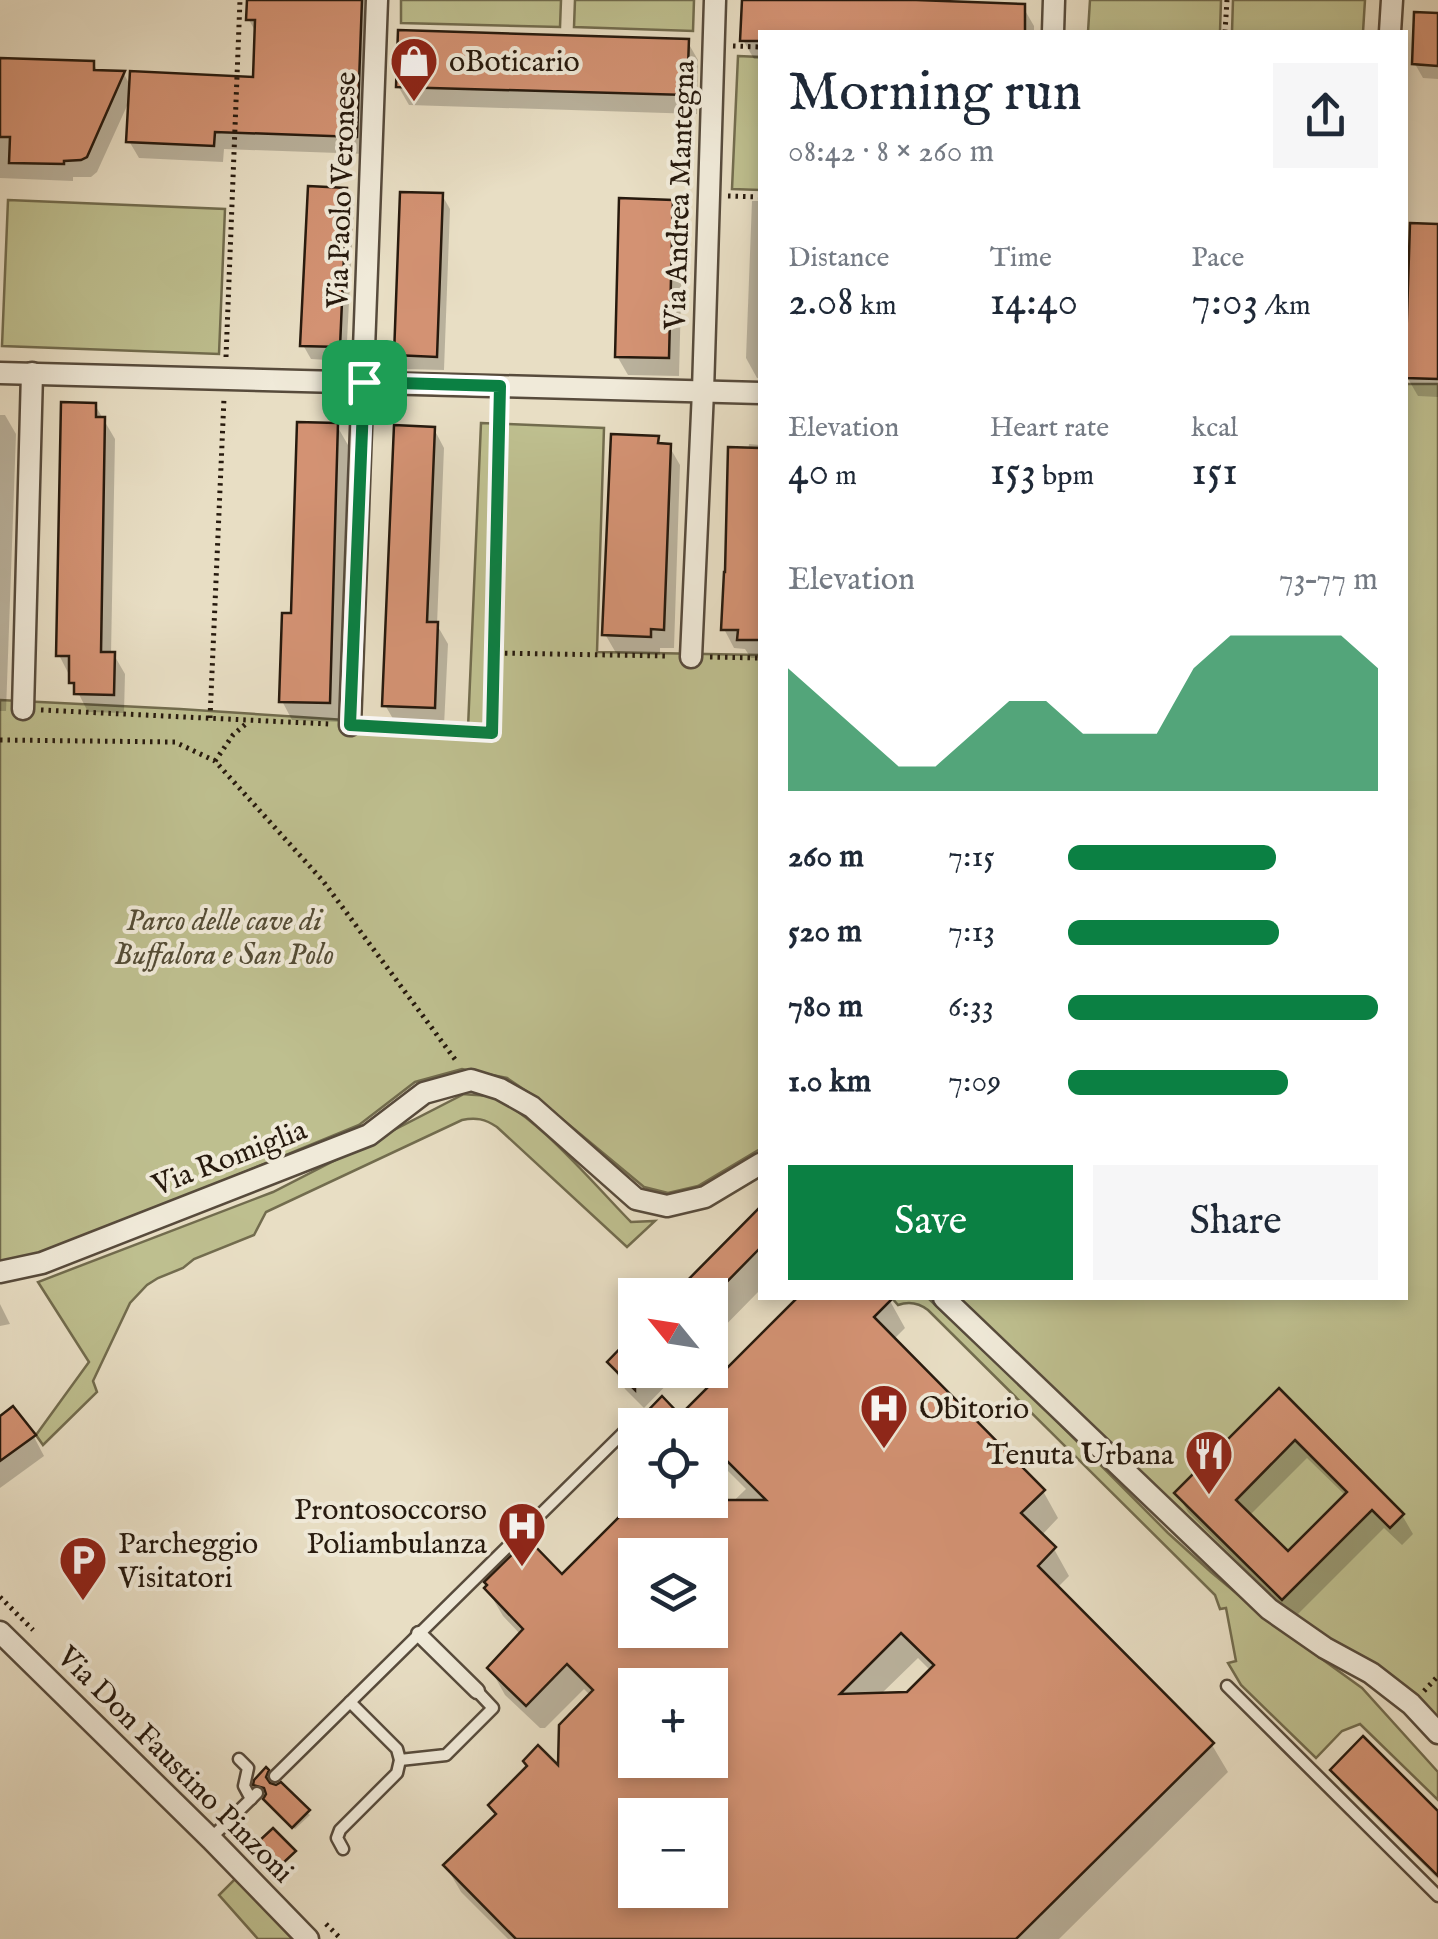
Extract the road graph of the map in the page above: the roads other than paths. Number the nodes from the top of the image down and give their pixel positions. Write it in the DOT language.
graph roads {
  1 [pos="378,0"];
  2 [pos="714,0"];
  3 [pos="1054,0"];
  4 [pos="1392,0"];
  5 [pos="1053,30"];
  6 [pos="1390,30"];
  7 [pos="0,372"];
  8 [pos="32,374"];
  9 [pos="364,382"];
  10 [pos="703,391"];
  11 [pos="758,393"];
  12 [pos="691,657"];
  13 [pos="23,709"];
  14 [pos="350,725"];
  15 [pos="758,1165"];
  16 [pos="0,1272"];
  17 [pos="946,1300"];
  18 [pos="618,1437"];
  19 [pos="0,1632"];
  20 [pos="419,1634"];
  21 [pos="1227,1686"];
  22 [pos="477,1692"];
  23 [pos="350,1702"];
  24 [pos="1438,1734"];
  25 [pos="239,1759"];
  26 [pos="400,1760"];
  27 [pos="275,1776"];
  28 [pos="211,1839"];
  29 [pos="343,1849"];
  30 [pos="1438,1896"];
  31 [pos="308,1939"];
  1 -- 9 [label="street, Via Paolo Veronese"];
  2 -- 10 [label="street, Via Andrea Mantegna"];
  3 -- 5 [label="street"];
  4 -- 6 [label="street"];
  7 -- 8 [label="street"];
  8 -- 9 [label="street"];
  8 -- 13 [label="street"];
  9 -- 10 [label="street"];
  9 -- 14 [label="street, Via Paolo Veronese"];
  10 -- 11 [label="street"];
  10 -- 12 [label="street, Via Andrea Mantegna"];
  15 -- 16 [label="street, Via Romiglia"];
  17 -- 24 [label="street"];
  18 -- 20 [label="lane"];
  19 -- 28 [label="street, Via Don Faustino Pinzoni"];
  20 -- 22 [label="street"];
  20 -- 23 [label="lane"];
  21 -- 30 [label="lane"];
  22 -- 26 [label="lane"];
  23 -- 26 [label="lane"];
  23 -- 27 [label="lane"];
  25 -- 28 [label="lane"];
  26 -- 29 [label="lane"];
  28 -- 31 [label="street, Via Don Faustino Pinzoni"];
}
